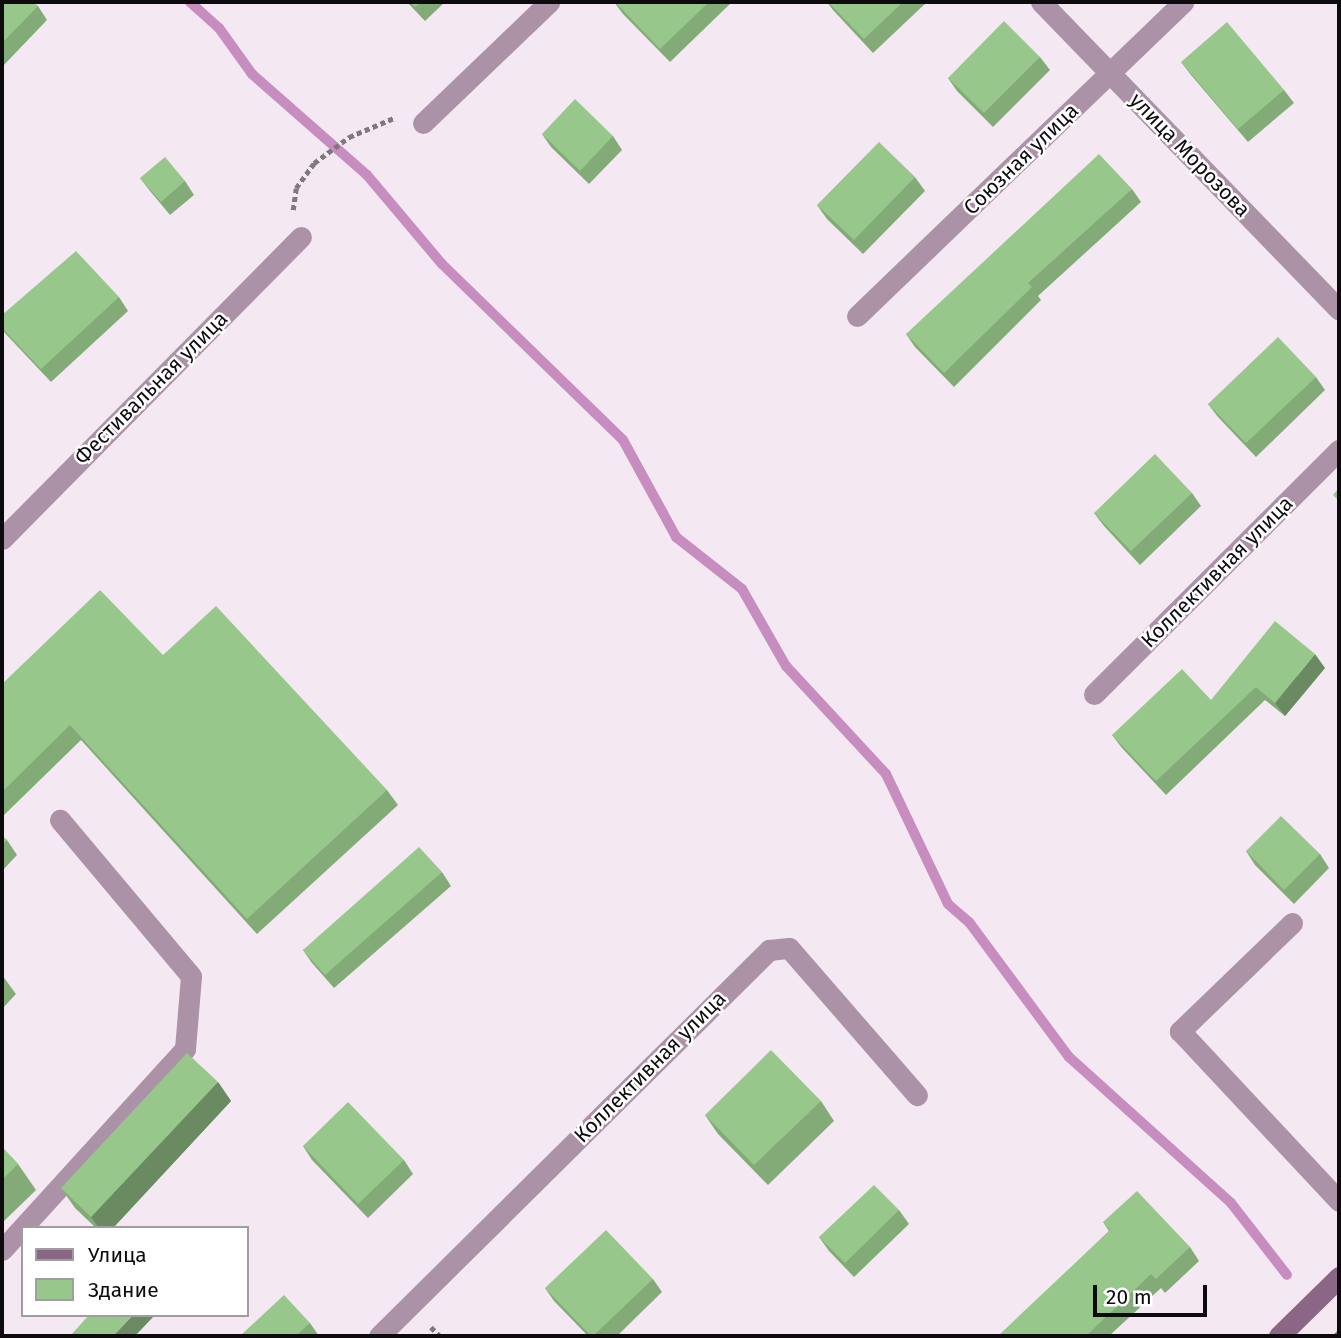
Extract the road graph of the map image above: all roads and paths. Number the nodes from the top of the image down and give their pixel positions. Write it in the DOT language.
graph roads {
  1 [pos="549,2"];
  2 [pos="1041,2"];
  3 [pos="1182,2"];
  4 [pos="1110,74"];
  5 [pos="423,123"];
  6 [pos="301,237"];
  7 [pos="1339,309"];
  8 [pos="857,316"];
  9 [pos="1339,450"];
  10 [pos="2,539"];
  11 [pos="1094,695"];
  12 [pos="60,820"];
  13 [pos="1292,923"];
  14 [pos="917,1095"];
  15 [pos="1339,1201"];
  16 [pos="24,1226"];
  17 [pos="21,1229"];
  18 [pos="2,1250"];
  19 [pos="1339,1276"];
  20 [pos="1339,1332"];
  21 [pos="379,1336"];
  22 [pos="1279,1336"];
  23 [pos="1335,1336"];
  1 -- 5 [label="street"];
  2 -- 4 [label="street, улица Морозова"];
  3 -- 4 [label="street, Союзная улица"];
  4 -- 7 [label="street, улица Морозова"];
  4 -- 8 [label="street, Союзная улица"];
  5 -- 6 [label="path"];
  6 -- 10 [label="street, Фестивальная улица"];
  9 -- 11 [label="street, Коллективная улица"];
  12 -- 16 [label="street"];
  13 -- 15 [label="street"];
  14 -- 21 [label="street, Коллективная улица"];
  17 -- 18 [label="street"];
  19 -- 22 [label="street"];
  20 -- 23 [label="path"];
}
